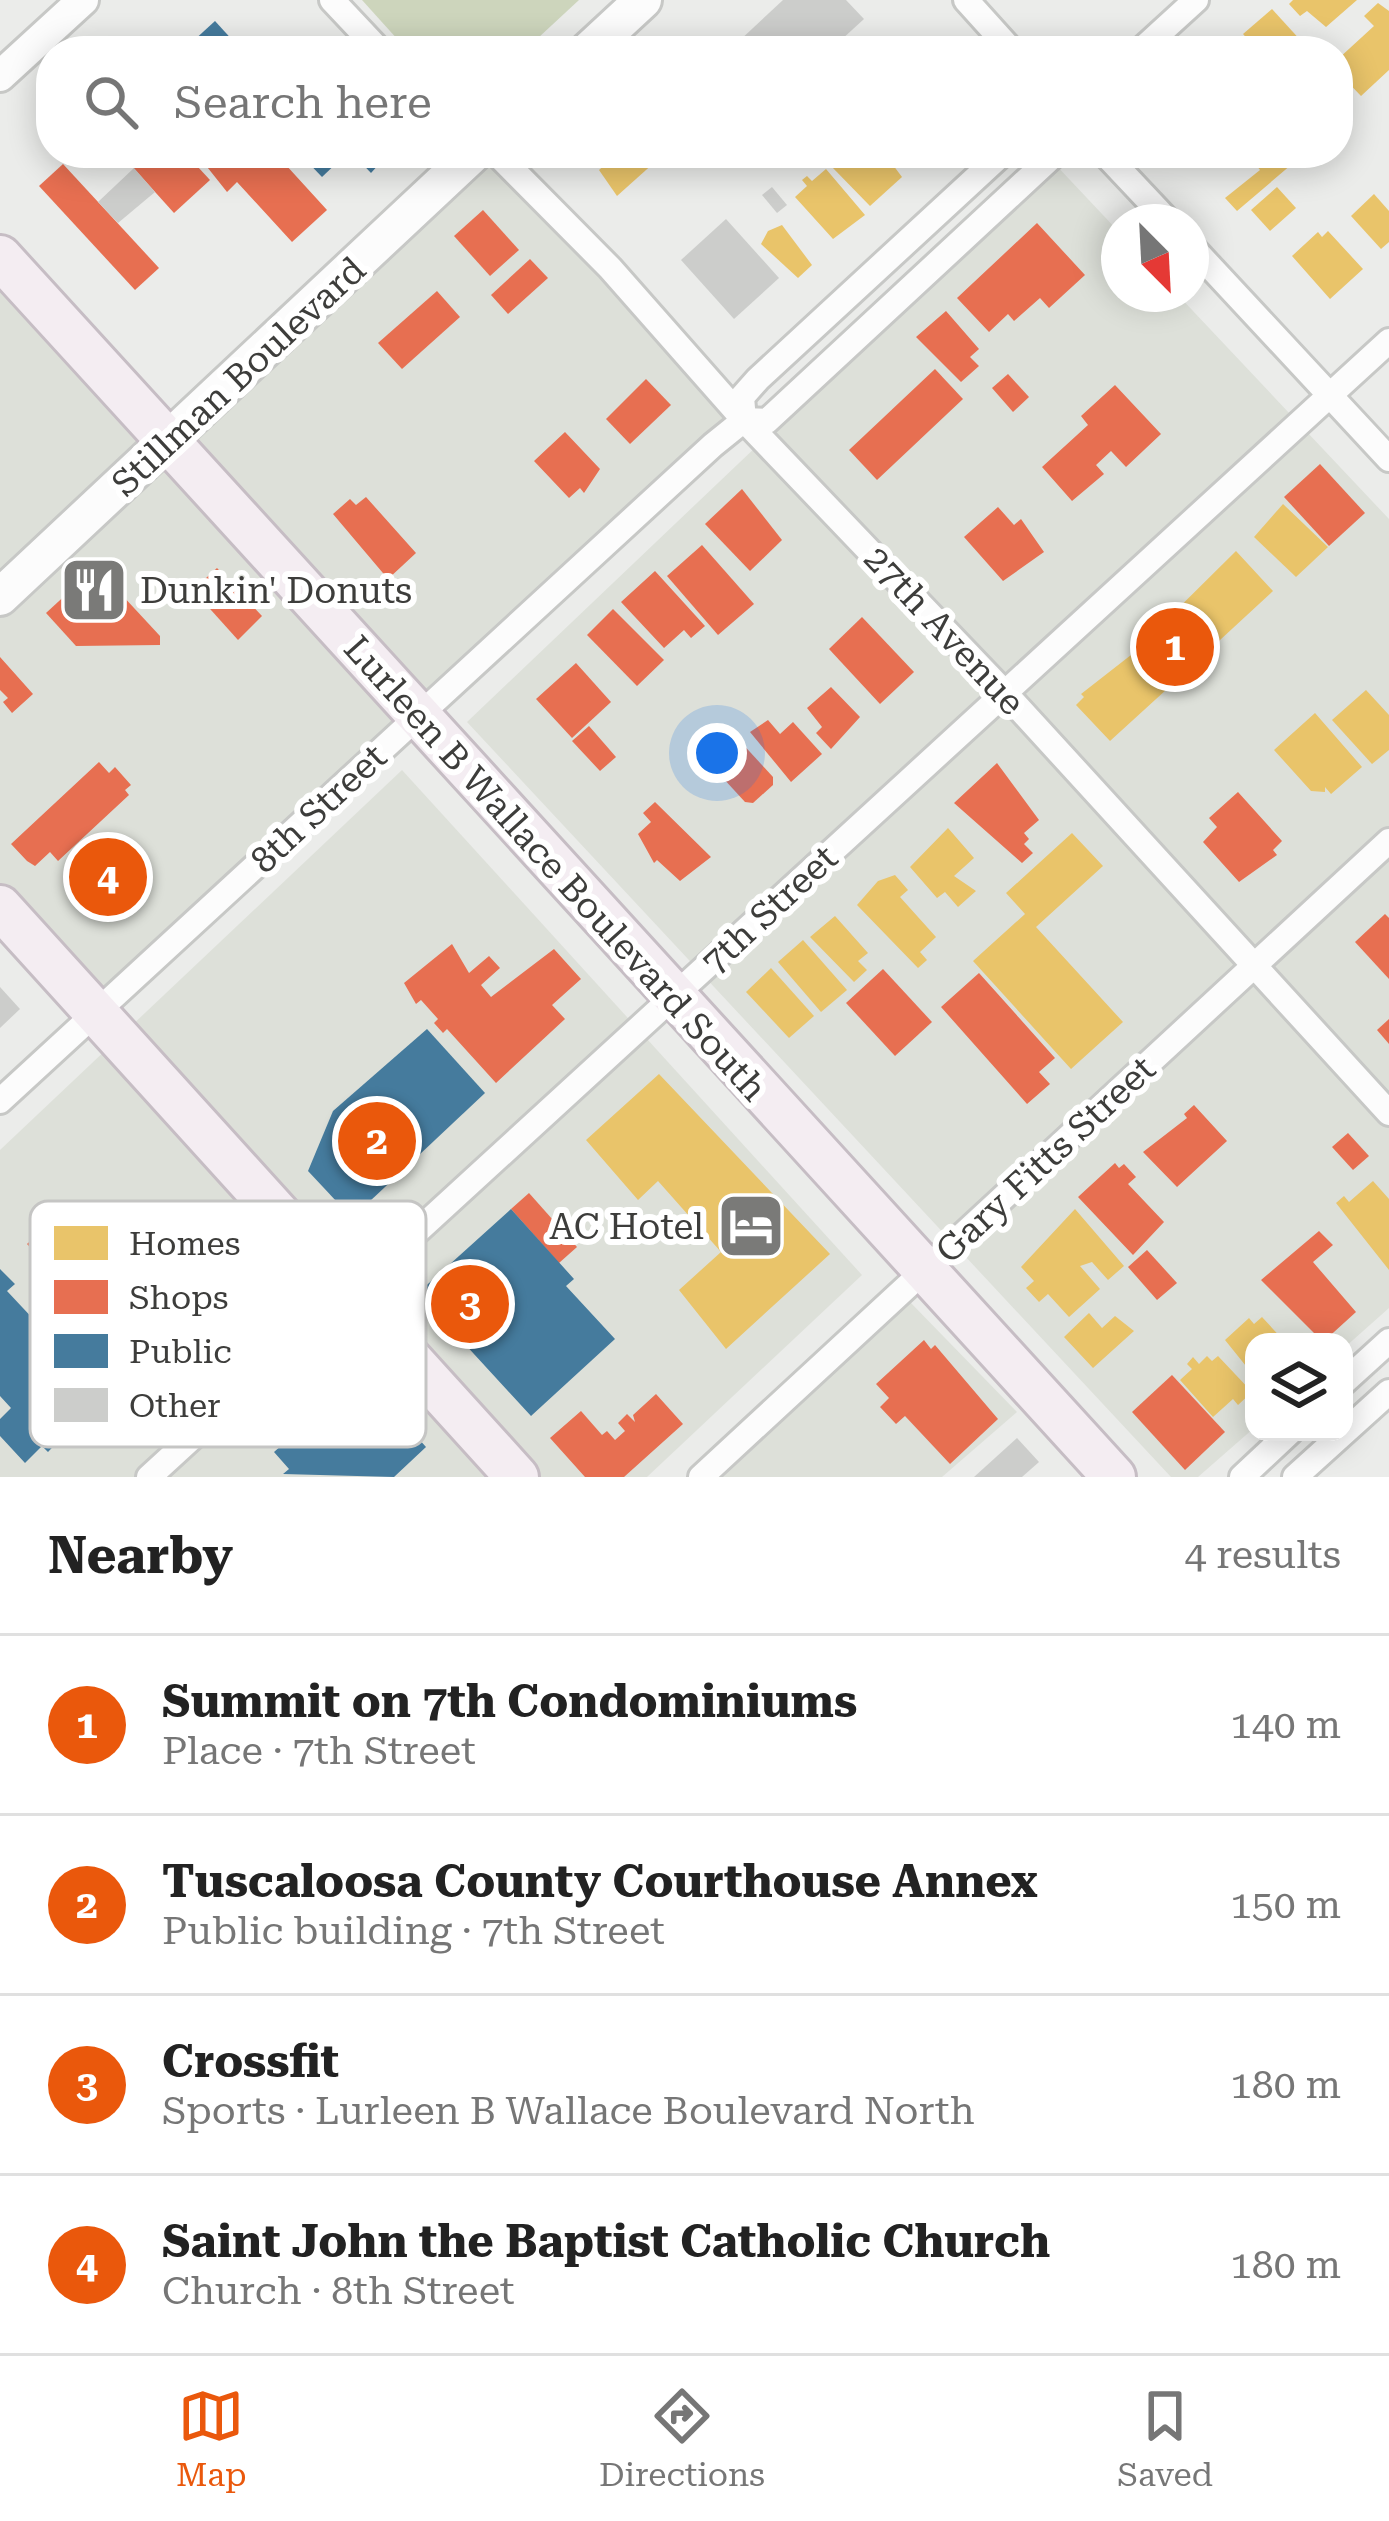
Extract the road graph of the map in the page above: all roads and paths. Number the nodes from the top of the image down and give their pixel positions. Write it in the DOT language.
graph roads {
  1 [pos="83,0"];
  2 [pos="332,0"];
  3 [pos="644,0"];
  4 [pos="966,0"];
  5 [pos="1196,0"];
  6 [pos="44,36"];
  7 [pos="366,36"];
  8 [pos="604,36"];
  9 [pos="998,36"];
  10 [pos="1156,36"];
  11 [pos="36,43"];
  12 [pos="0,76"];
  13 [pos="458,168"];
  14 [pos="511,168"];
  15 [pos="987,168"];
  16 [pos="1040,168"];
  17 [pos="1119,168"];
  18 [pos="1152,204"];
  19 [pos="0,257"];
  20 [pos="1209,265"];
  21 [pos="1389,341"];
  22 [pos="1331,394"];
  23 [pos="744,420"];
  24 [pos="168,443"];
  25 [pos="1389,459"];
  26 [pos="0,598"];
  27 [pos="1005,693"];
  28 [pos="417,717"];
  29 [pos="1389,841"];
  30 [pos="0,907"];
  31 [pos="1252,966"];
  32 [pos="674,996"];
  33 [pos="98,1011"];
  34 [pos="0,1101"];
  35 [pos="1389,1113"];
  36 [pos="269,1201"];
  37 [pos="426,1223"];
  38 [pos="923,1271"];
  39 [pos="1389,1341"];
  40 [pos="1353,1374"];
  41 [pos="426,1376"];
  42 [pos="1389,1392"];
  43 [pos="1280,1441"];
  44 [pos="182,1447"];
  45 [pos="149,1477"];
  46 [pos="517,1477"];
  47 [pos="701,1477"];
  48 [pos="1114,1477"];
  49 [pos="1242,1477"];
  50 [pos="1294,1477"];
  1 -- 6 [label="street"];
  2 -- 7 [label="street"];
  3 -- 8 [label="main road"];
  4 -- 9 [label="street"];
  5 -- 10 [label="street"];
  11 -- 12 [label="street"];
  13 -- 24 [label="main road, Stillman Boulevard"];
  14 -- 23 [label="street, 27th Avenue"];
  15 -- 23 [label="street, 8th Street"];
  16 -- 23 [label="street, 8th Street"];
  17 -- 18 [label="street"];
  19 -- 24 [label="highway, Lurleen B Wallace Boulevard South"];
  20 -- 22 [label="street"];
  21 -- 22 [label="street, 7th Street"];
  22 -- 25 [label="street"];
  22 -- 27 [label="street, 7th Street"];
  23 -- 27 [label="street, 27th Avenue"];
  23 -- 28 [label="street, 8th Street"];
  24 -- 26 [label="main road, Stillman Boulevard"];
  24 -- 28 [label="highway, Lurleen B Wallace Boulevard South"];
  27 -- 31 [label="street, 27th Avenue"];
  27 -- 32 [label="street, 7th Street"];
  28 -- 32 [label="highway, Lurleen B Wallace Boulevard South"];
  28 -- 33 [label="street, 8th Street"];
  29 -- 31 [label="street, Gary Fitts Street"];
  30 -- 33 [label="highway"];
  31 -- 35 [label="street, 27th Avenue"];
  31 -- 38 [label="street, Gary Fitts Street"];
  32 -- 37 [label="street, 7th Street"];
  32 -- 38 [label="highway, Lurleen B Wallace Boulevard South"];
  33 -- 34 [label="street, 8th Street"];
  33 -- 36 [label="highway"];
  38 -- 47 [label="street, Gary Fitts Street"];
  38 -- 48 [label="highway, Lurleen B Wallace Boulevard South"];
  39 -- 40 [label="street"];
  41 -- 46 [label="highway"];
  42 -- 50 [label="street"];
  43 -- 49 [label="street"];
  44 -- 45 [label="street, 7th Street"];
}
